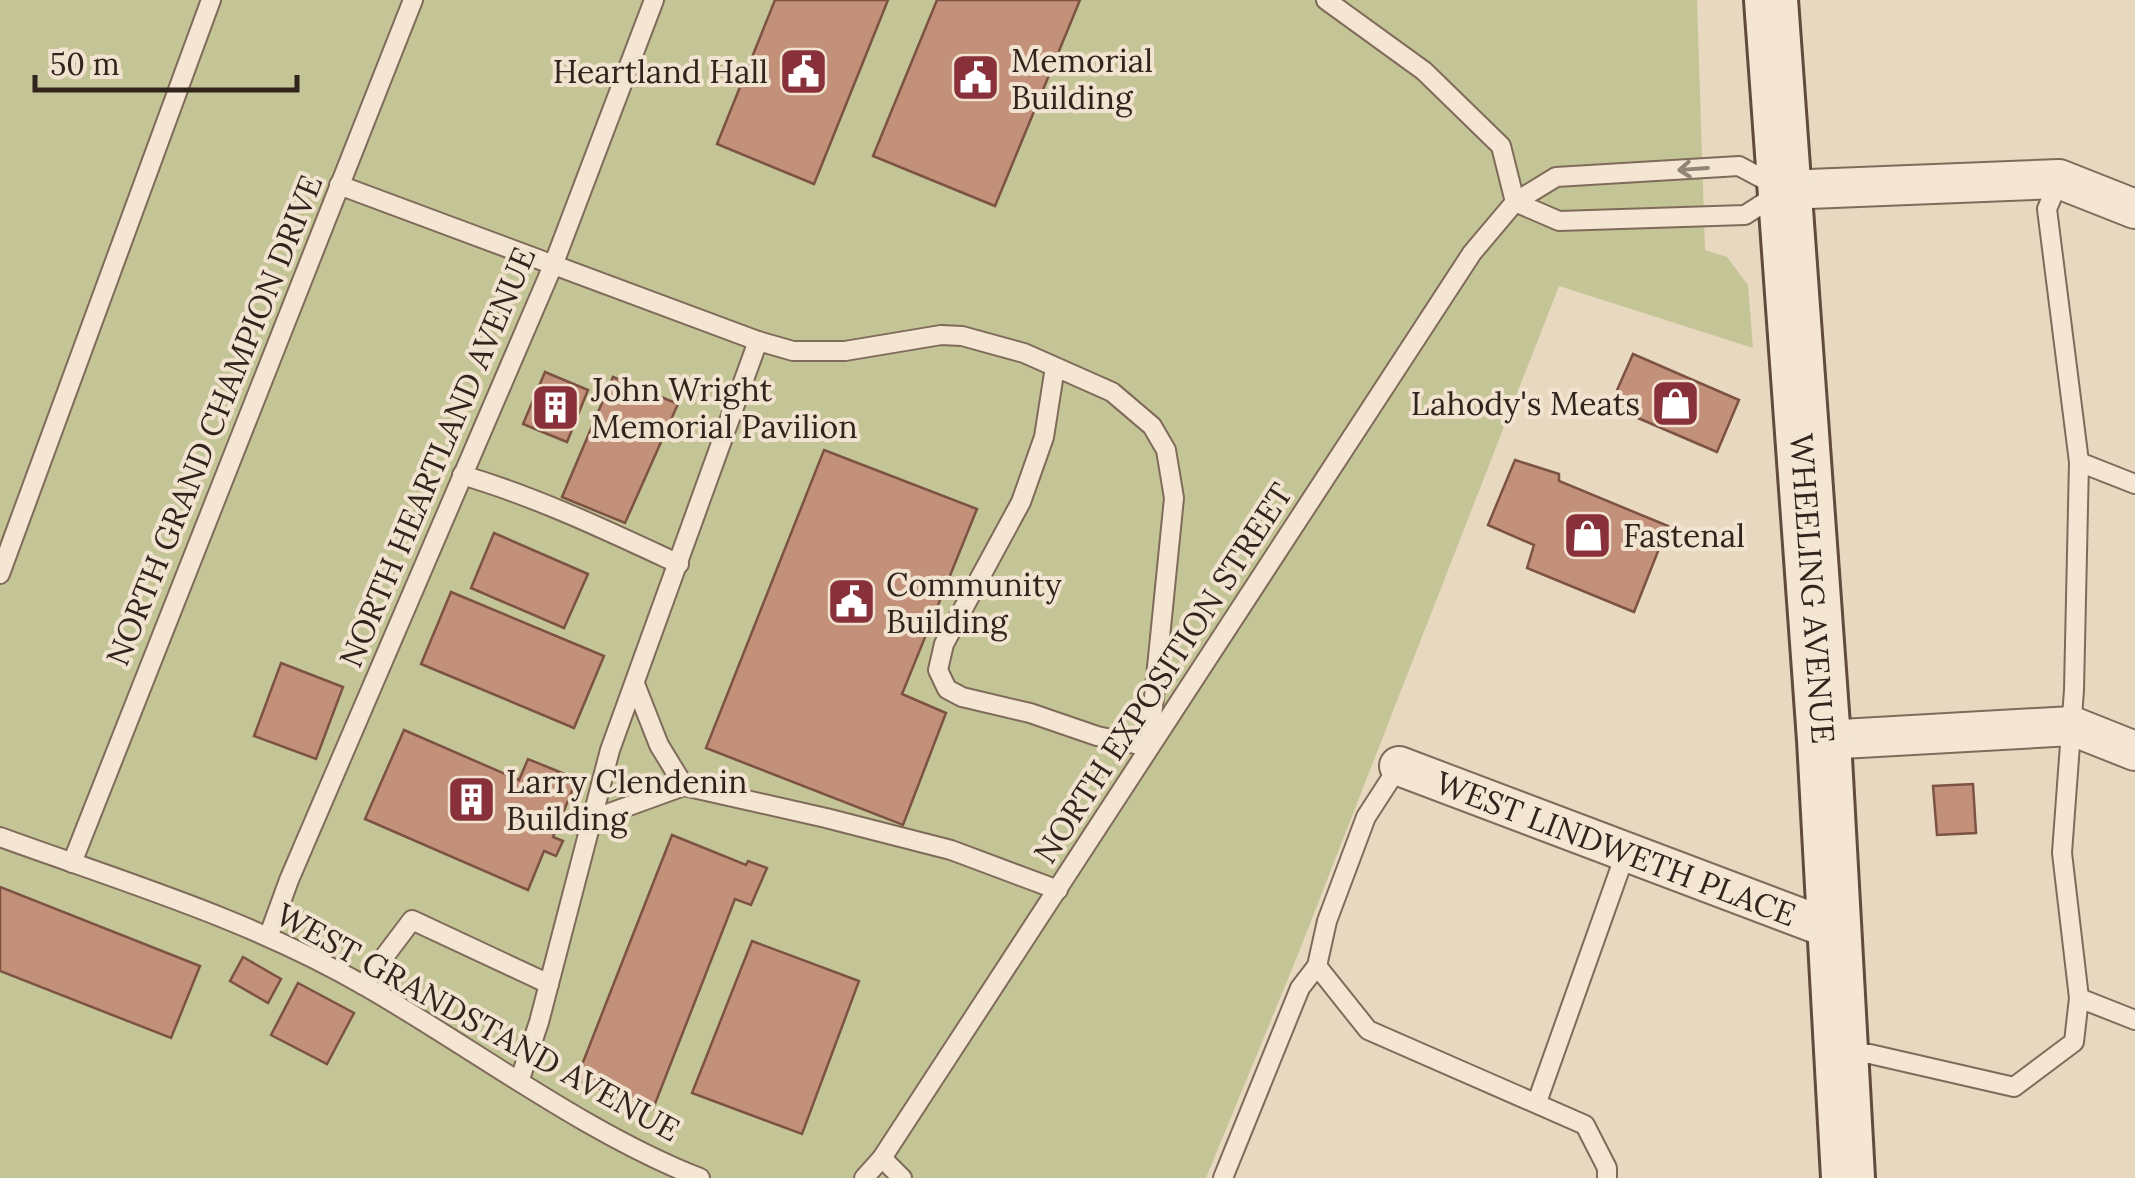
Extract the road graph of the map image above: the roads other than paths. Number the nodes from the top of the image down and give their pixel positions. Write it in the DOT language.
graph roads {
  1 [pos="210,0"];
  2 [pos="413,0"];
  3 [pos="654,0"];
  4 [pos="1326,0"];
  5 [pos="1771,0"];
  6 [pos="2059,179"];
  7 [pos="339,185"];
  8 [pos="1784,190"];
  9 [pos="1515,202"];
  10 [pos="2135,210"];
  11 [pos="554,263"];
  12 [pos="758,341"];
  13 [pos="1056,367"];
  14 [pos="2079,462"];
  15 [pos="462,475"];
  16 [pos="2135,484"];
  17 [pos="678,564"];
  18 [pos="0,574"];
  19 [pos="635,684"];
  20 [pos="2072,726"];
  21 [pos="1824,740"];
  22 [pos="1149,747"];
  23 [pos="2135,751"];
  24 [pos="1399,766"];
  25 [pos="684,786"];
  26 [pos="592,819"];
  27 [pos="0,838"];
  28 [pos="1626,852"];
  29 [pos="72,863"];
  30 [pos="1058,890"];
  31 [pos="1833,930"];
  32 [pos="269,935"];
  33 [pos="1318,966"];
  34 [pos="549,984"];
  35 [pos="364,985"];
  36 [pos="2079,998"];
  37 [pos="2135,1020"];
  38 [pos="1842,1054"];
  39 [pos="520,1079"];
  40 [pos="1537,1102"];
  41 [pos="882,1158"];
  42 [pos="700,1178"];
  43 [pos="864,1178"];
  44 [pos="902,1178"];
  45 [pos="1224,1178"];
  46 [pos="1606,1178"];
  47 [pos="1848,1178"];
  1 -- 18 [label="lane"];
  2 -- 7 [label="lane, NORTH GRAND CHAMPION DRIVE"];
  3 -- 11 [label="lane, NORTH HEARTLAND AVENUE"];
  4 -- 9 [label="lane"];
  5 -- 8 [label="main road, WHEELING AVENUE"];
  6 -- 8 [label="street"];
  6 -- 10 [label="street"];
  6 -- 14 [label="lane"];
  7 -- 11 [label="lane"];
  7 -- 29 [label="lane, NORTH GRAND CHAMPION DRIVE"];
  8 -- 9 [label="lane"];
  8 -- 9 [label="lane, NORTH EXPOSITION STREET, one-way"];
  8 -- 21 [label="main road, WHEELING AVENUE"];
  9 -- 22 [label="lane, NORTH EXPOSITION STREET"];
  11 -- 12 [label="lane"];
  11 -- 15 [label="lane, NORTH HEARTLAND AVENUE"];
  12 -- 13 [label="lane"];
  12 -- 17 [label="lane"];
  13 -- 22 [label="lane"];
  13 -- 22 [label="lane"];
  14 -- 16 [label="lane"];
  14 -- 20 [label="lane"];
  15 -- 17 [label="lane"];
  15 -- 32 [label="lane, NORTH HEARTLAND AVENUE"];
  17 -- 19 [label="lane"];
  19 -- 25 [label="lane"];
  19 -- 26 [label="lane"];
  20 -- 21 [label="street"];
  20 -- 23 [label="street"];
  20 -- 36 [label="lane"];
  21 -- 31 [label="main road, WHEELING AVENUE"];
  22 -- 30 [label="lane, NORTH EXPOSITION STREET"];
  24 -- 28 [label="street, WEST LINDWETH PLACE"];
  24 -- 33 [label="lane"];
  25 -- 26 [label="lane"];
  25 -- 30 [label="lane"];
  26 -- 34 [label="lane"];
  27 -- 29 [label="lane, WEST GRANDSTAND AVENUE"];
  28 -- 31 [label="street, WEST LINDWETH PLACE"];
  28 -- 40 [label="lane"];
  29 -- 32 [label="lane, WEST GRANDSTAND AVENUE"];
  30 -- 41 [label="lane, NORTH EXPOSITION STREET"];
  31 -- 38 [label="main road, WHEELING AVENUE"];
  32 -- 35 [label="lane, WEST GRANDSTAND AVENUE"];
  33 -- 40 [label="lane"];
  33 -- 45 [label="lane"];
  34 -- 35 [label="lane"];
  34 -- 39 [label="lane"];
  35 -- 39 [label="lane, WEST GRANDSTAND AVENUE"];
  36 -- 37 [label="lane"];
  36 -- 38 [label="lane"];
  38 -- 47 [label="main road, WHEELING AVENUE"];
  39 -- 42 [label="lane, WEST GRANDSTAND AVENUE"];
  40 -- 46 [label="lane"];
  41 -- 43 [label="lane, NORTH EXPOSITION STREET"];
  41 -- 44 [label="lane"];
}
